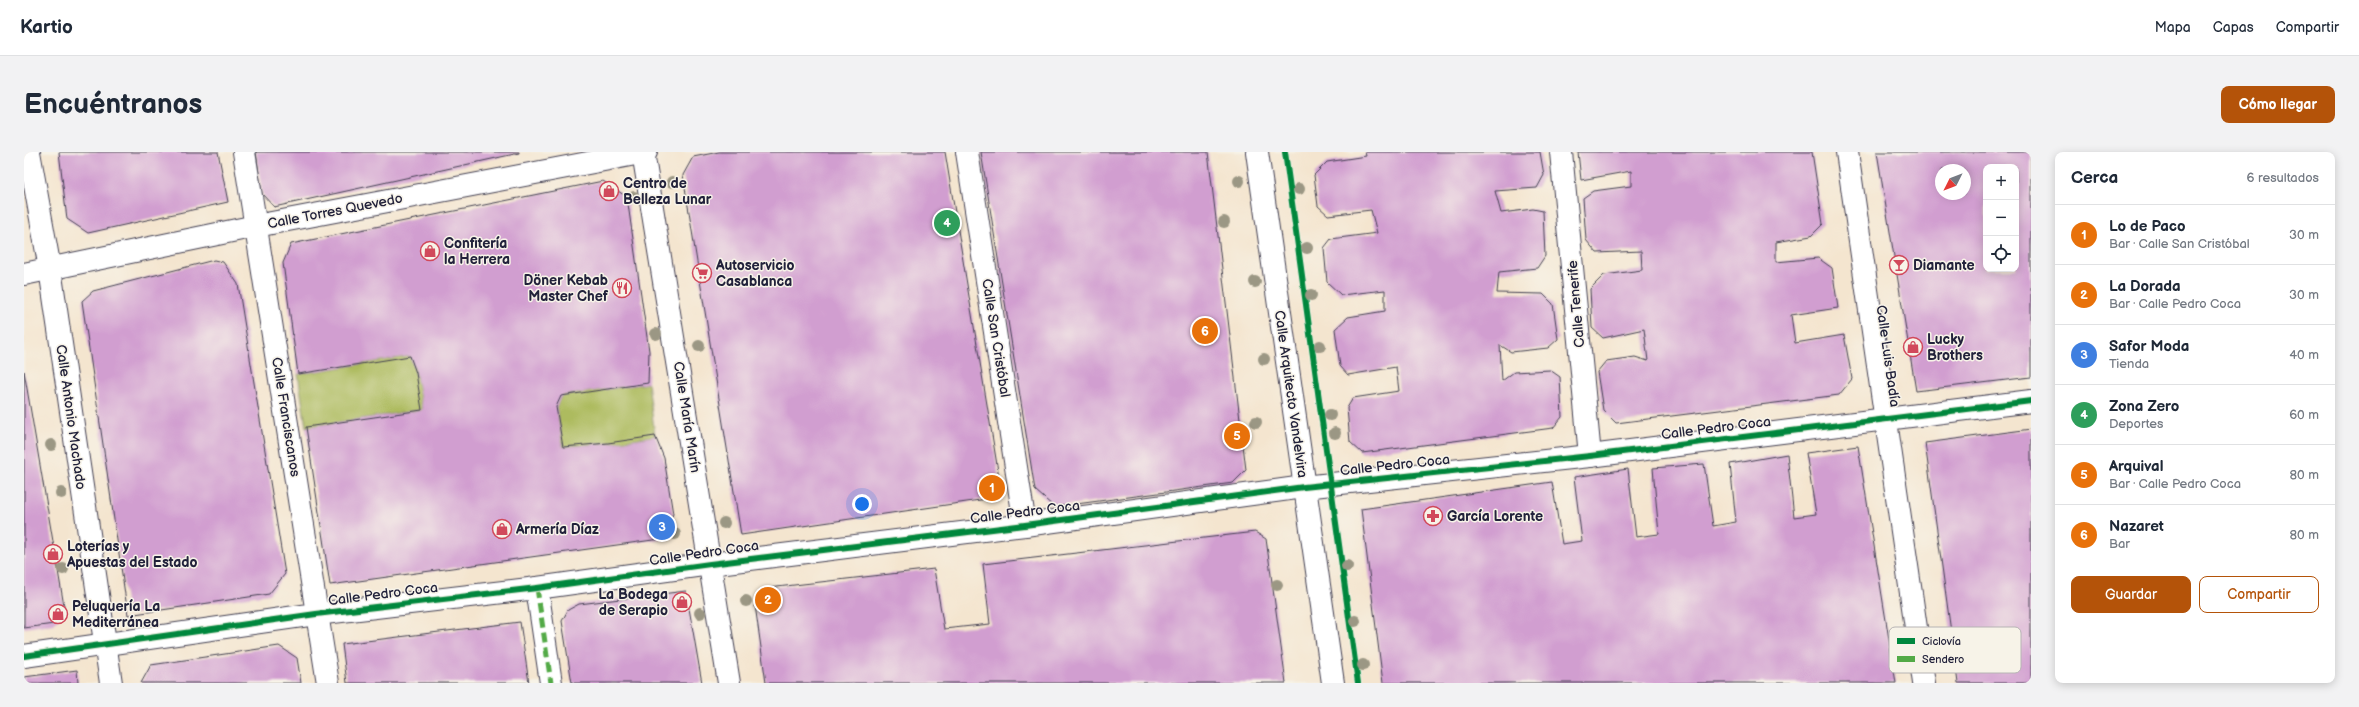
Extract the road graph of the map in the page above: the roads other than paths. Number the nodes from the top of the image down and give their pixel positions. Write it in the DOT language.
graph roads {
  1 [pos="29,152"];
  2 [pos="244,152"];
  3 [pos="644,152"];
  4 [pos="968,152"];
  5 [pos="1257,152"];
  6 [pos="1561,152"];
  7 [pos="1847,152"];
  8 [pos="256,226"];
  9 [pos="50,269"];
  10 [pos="24,274"];
  11 [pos="2031,401"];
  12 [pos="1885,419"];
  13 [pos="1590,456"];
  14 [pos="1304,487"];
  15 [pos="1025,525"];
  16 [pos="710,564"];
  17 [pos="537,588"];
  18 [pos="316,614"];
  19 [pos="1916,627"];
  20 [pos="105,646"];
  21 [pos="24,656"];
  22 [pos="1923,673"];
  23 [pos="110,683"];
  24 [pos="328,683"];
  25 [pos="551,683"];
  26 [pos="729,683"];
  27 [pos="1333,683"];
  28 [pos="1924,683"];
  1 -- 9 [label="street, Calle Antonio Machado"];
  2 -- 8 [label="street, Calle Franciscanos"];
  3 -- 8 [label="street, Calle Torres Quevedo"];
  3 -- 16 [label="street, Calle María Marín"];
  4 -- 15 [label="street, Calle San Cristóbal"];
  5 -- 14 [label="street, Calle Arquitecto Vandelvira"];
  6 -- 13 [label="street, Calle Tenerife"];
  7 -- 12 [label="street, Calle Luis Badía"];
  8 -- 9 [label="street, Calle Torres Quevedo"];
  8 -- 18 [label="street, Calle Franciscanos"];
  9 -- 10 [label="street, Calle Torres Quevedo"];
  9 -- 20 [label="street, Calle Antonio Machado"];
  11 -- 12 [label="street, Calle Pedro Coca"];
  12 -- 13 [label="street, Calle Pedro Coca"];
  12 -- 19 [label="street, Calle Luis Badía"];
  13 -- 14 [label="street, Calle Pedro Coca"];
  14 -- 15 [label="street, Calle Pedro Coca"];
  14 -- 27 [label="street, Calle Arquitecto Vandelvira"];
  15 -- 16 [label="street, Calle Pedro Coca"];
  16 -- 17 [label="street, Calle Pedro Coca"];
  16 -- 26 [label="street, Calle María Marín"];
  17 -- 18 [label="street, Calle Pedro Coca"];
  17 -- 25 [label="street"];
  18 -- 20 [label="street, Calle Pedro Coca"];
  18 -- 24 [label="street, Calle Franciscanos"];
  20 -- 21 [label="street, Calle Pedro Coca"];
  20 -- 23 [label="street, Calle Antonio Machado"];
  22 -- 28 [label="street, Calle Luis Badía"];
}
